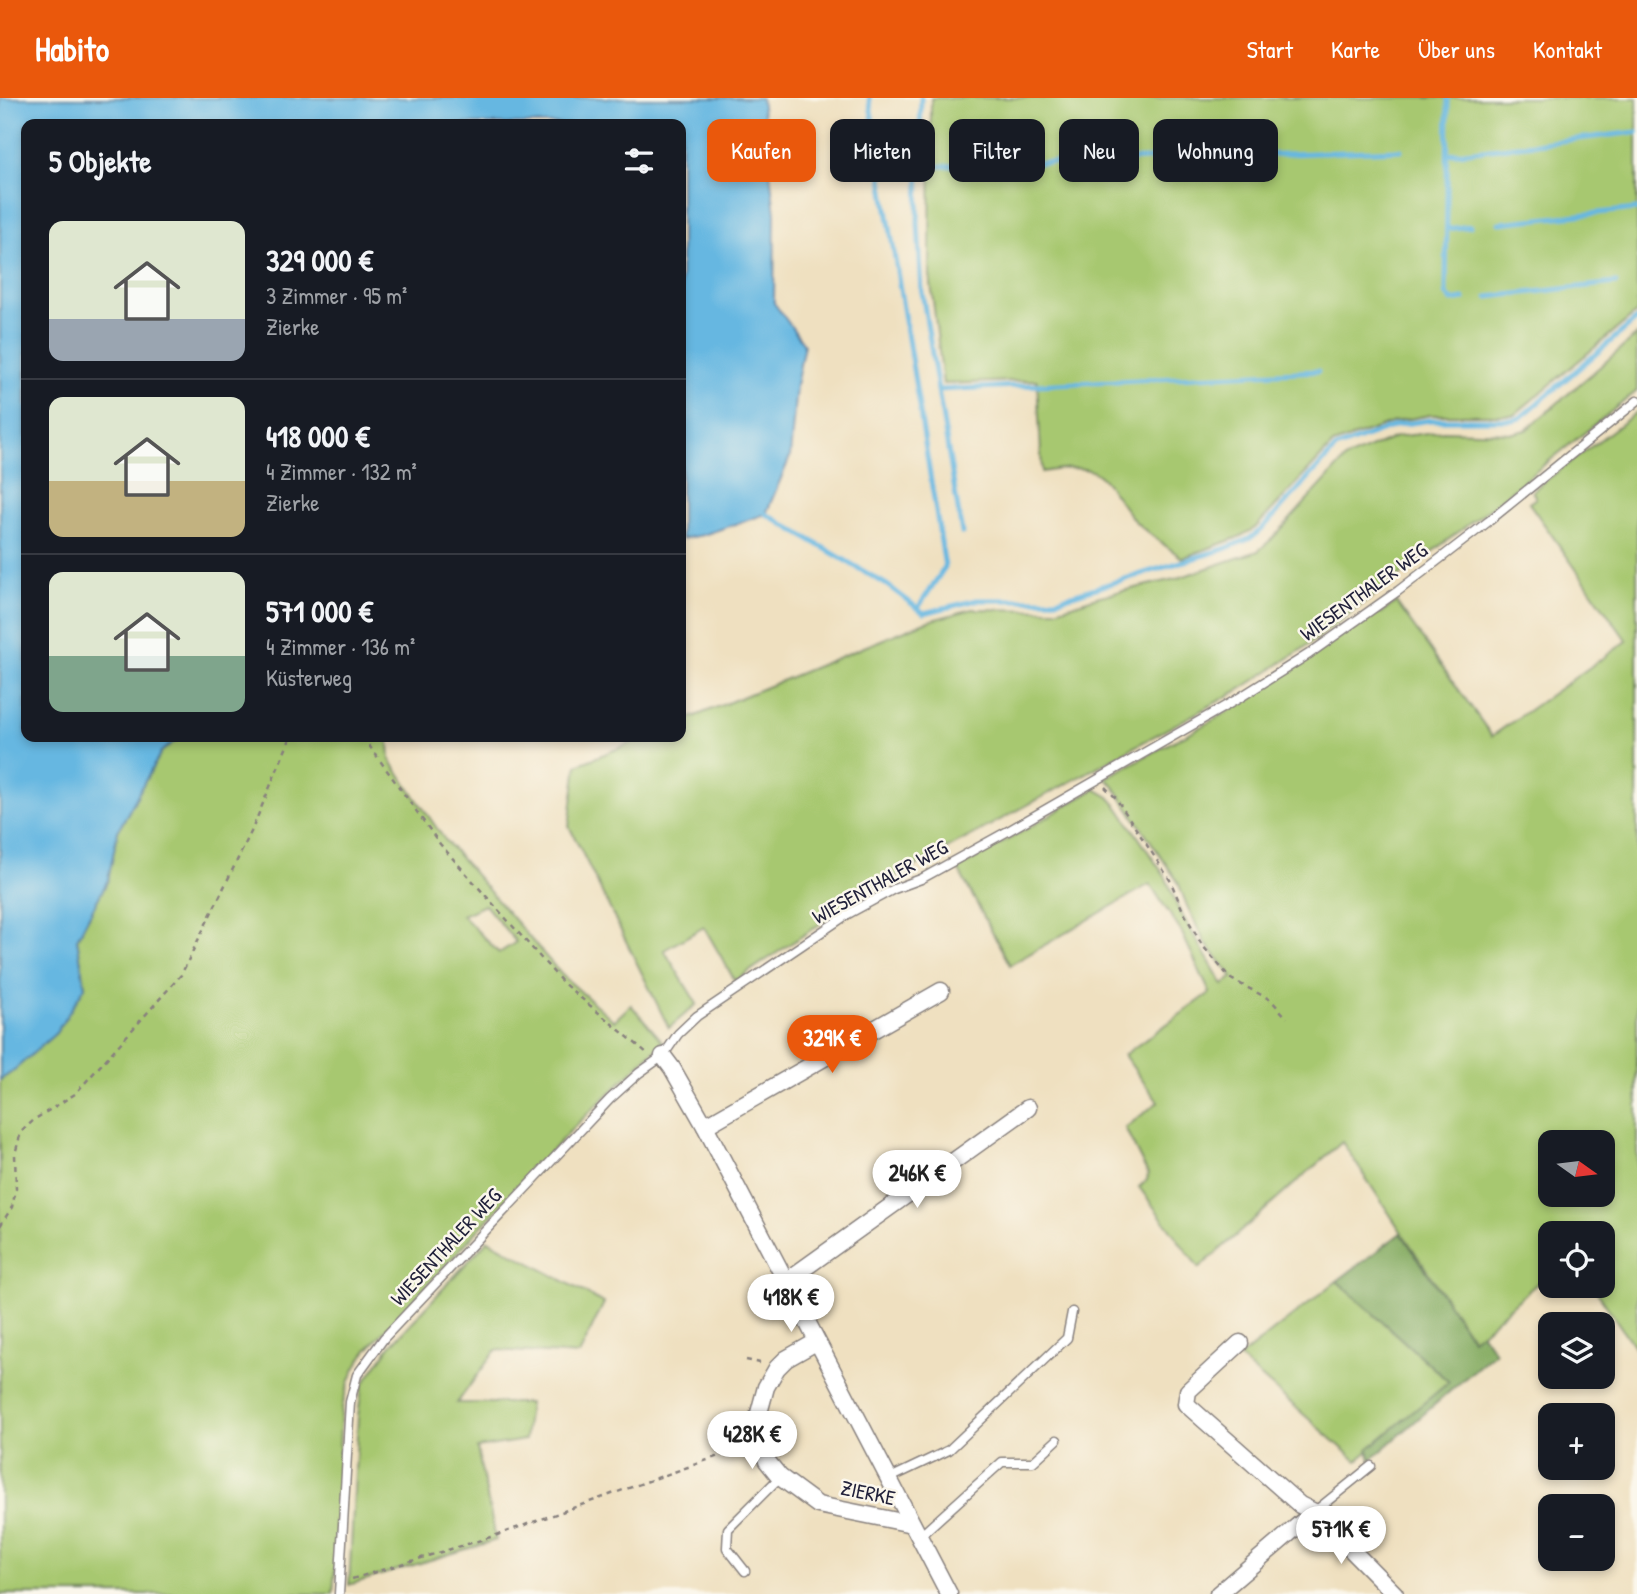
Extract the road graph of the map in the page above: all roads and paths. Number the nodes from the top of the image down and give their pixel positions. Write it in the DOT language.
graph roads {
  1 [pos="1637,401"];
  2 [pos="289,742"];
  3 [pos="367,742"];
  4 [pos="1099,779"];
  5 [pos="941,991"];
  6 [pos="1287,1018"];
  7 [pos="641,1047"];
  8 [pos="663,1055"];
  9 [pos="1028,1108"];
  10 [pos="705,1126"];
  11 [pos="0,1226"];
  12 [pos="785,1282"];
  13 [pos="1072,1312"];
  14 [pos="816,1342"];
  15 [pos="1240,1343"];
  16 [pos="1057,1440"];
  17 [pos="760,1441"];
  18 [pos="1371,1466"];
  19 [pos="780,1477"];
  20 [pos="888,1479"];
  21 [pos="1314,1512"];
  22 [pos="915,1530"];
  23 [pos="745,1571"];
  24 [pos="339,1583"];
  25 [pos="339,1594"];
  26 [pos="949,1594"];
  27 [pos="1217,1594"];
  28 [pos="1395,1594"];
  1 -- 4 [label="lane, WIESENTHALER WEG"];
  2 -- 11 [label="path"];
  3 -- 7 [label="path"];
  4 -- 6 [label="path"];
  4 -- 8 [label="lane, WIESENTHALER WEG"];
  5 -- 10 [label="street"];
  8 -- 10 [label="street, ZIERKE"];
  8 -- 24 [label="lane, WIESENTHALER WEG"];
  9 -- 12 [label="street"];
  10 -- 12 [label="street, ZIERKE"];
  12 -- 14 [label="street, ZIERKE"];
  13 -- 20 [label="lane"];
  14 -- 17 [label="street, ZIERKE"];
  14 -- 20 [label="street, ZIERKE"];
  15 -- 21 [label="street"];
  16 -- 22 [label="lane"];
  17 -- 19 [label="street, ZIERKE"];
  17 -- 24 [label="path"];
  18 -- 21 [label="lane"];
  19 -- 22 [label="street, ZIERKE"];
  19 -- 23 [label="lane"];
  20 -- 22 [label="street, ZIERKE"];
  21 -- 27 [label="street"];
  21 -- 28 [label="street"];
  22 -- 26 [label="street, ZIERKE"];
  24 -- 25 [label="lane, WIESENTHALER WEG"];
}
